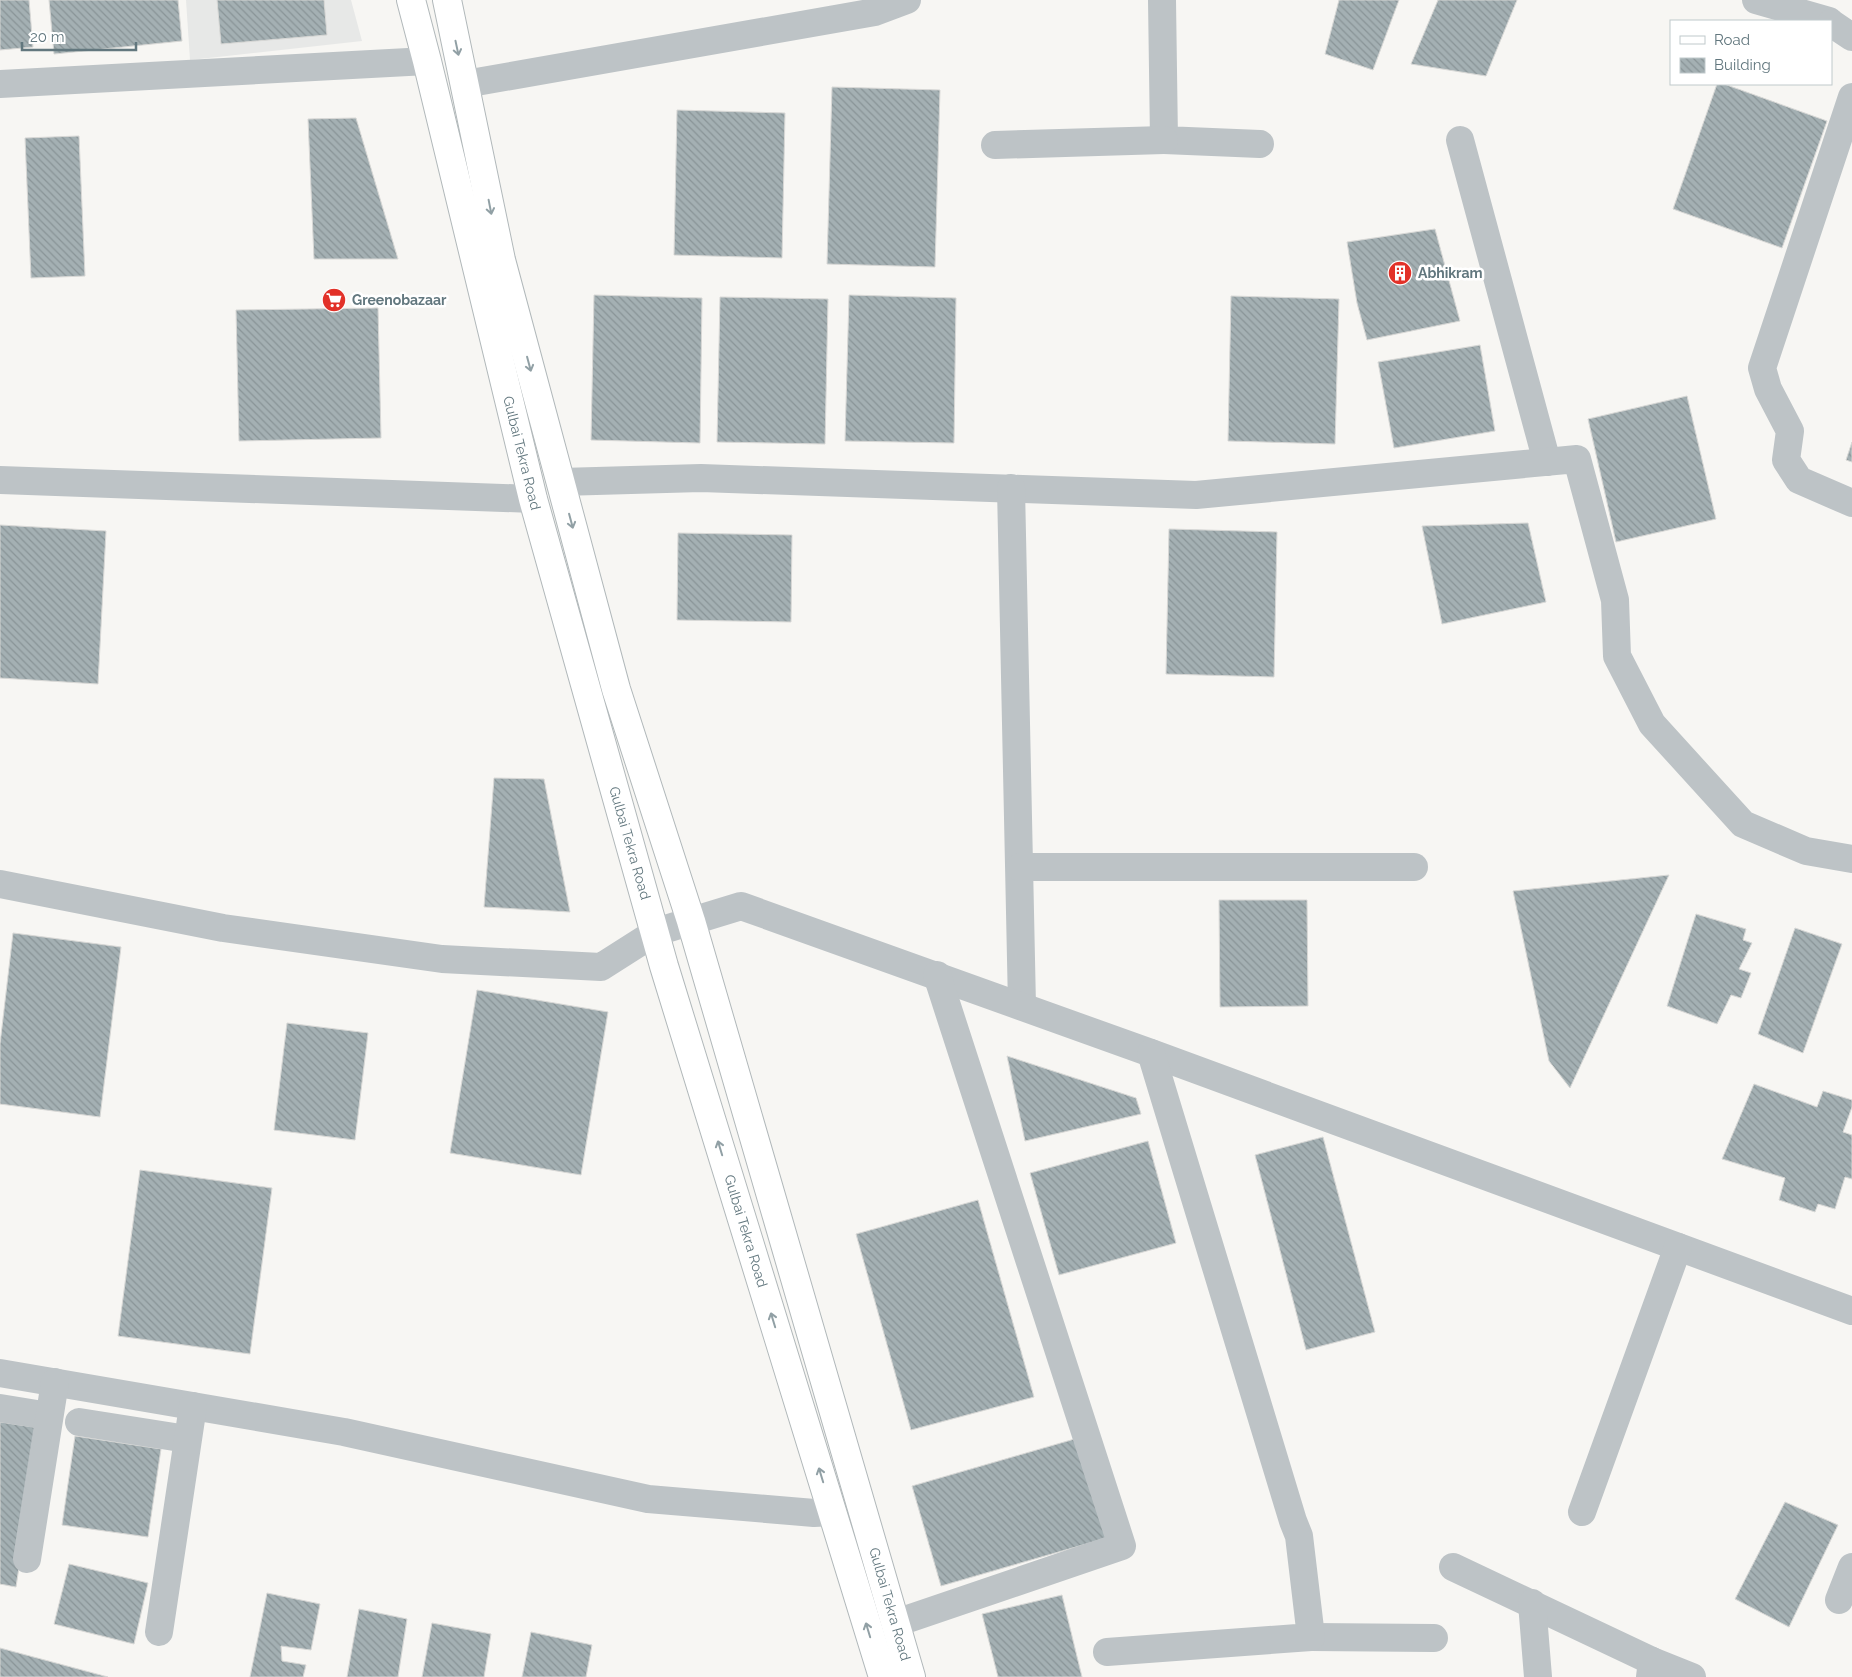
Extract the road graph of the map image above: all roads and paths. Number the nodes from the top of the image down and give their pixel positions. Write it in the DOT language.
graph roads {
  1 [pos="411,0"];
  2 [pos="447,0"];
  3 [pos="907,0"];
  4 [pos="1162,0"];
  5 [pos="1756,0"];
  6 [pos="1823,20"];
  7 [pos="1832,23"];
  8 [pos="1852,37"];
  9 [pos="427,61"];
  10 [pos="0,84"];
  11 [pos="465,84"];
  12 [pos="1852,97"];
  13 [pos="1164,140"];
  14 [pos="1460,140"];
  15 [pos="1260,144"];
  16 [pos="995,145"];
  17 [pos="1547,462"];
  18 [pos="0,480"];
  19 [pos="560,482"];
  20 [pos="1010,488"];
  21 [pos="533,499"];
  22 [pos="1852,503"];
  23 [pos="1852,859"];
  24 [pos="1020,867"];
  25 [pos="1414,867"];
  26 [pos="0,884"];
  27 [pos="691,921"];
  28 [pos="656,932"];
  29 [pos="937,975"];
  30 [pos="1022,1006"];
  31 [pos="1151,1053"];
  32 [pos="1678,1247"];
  33 [pos="1852,1311"];
  34 [pos="0,1373"];
  35 [pos="55,1382"];
  36 [pos="193,1406"];
  37 [pos="0,1408"];
  38 [pos="49,1416"];
  39 [pos="79,1422"];
  40 [pos="187,1439"];
  41 [pos="832,1512"];
  42 [pos="1582,1512"];
  43 [pos="27,1559"];
  44 [pos="1452,1567"];
  45 [pos="1852,1567"];
  46 [pos="1839,1600"];
  47 [pos="1532,1604"];
  48 [pos="896,1622"];
  49 [pos="159,1632"];
  50 [pos="1311,1637"];
  51 [pos="1434,1638"];
  52 [pos="1107,1652"];
  53 [pos="1651,1669"];
  54 [pos="883,1677"];
  55 [pos="912,1677"];
  56 [pos="1538,1677"];
  57 [pos="1692,1677"];
  1 -- 9 [label="main road, Gulbai Tekra Road"];
  2 -- 11 [label="main road, Gulbai Tekra Road, one-way"];
  3 -- 11 [label="street"];
  4 -- 13 [label="street"];
  5 -- 6 [label="street"];
  7 -- 8 [label="street"];
  9 -- 10 [label="street"];
  9 -- 21 [label="main road, Gulbai Tekra Road"];
  11 -- 19 [label="main road, Gulbai Tekra Road, one-way"];
  12 -- 22 [label="street"];
  13 -- 15 [label="street"];
  13 -- 16 [label="street"];
  14 -- 17 [label="street"];
  17 -- 20 [label="street"];
  17 -- 23 [label="street"];
  18 -- 21 [label="street"];
  19 -- 20 [label="street"];
  19 -- 27 [label="main road, Gulbai Tekra Road, one-way"];
  20 -- 24 [label="street"];
  21 -- 28 [label="main road, Gulbai Tekra Road"];
  24 -- 25 [label="street"];
  24 -- 30 [label="street"];
  26 -- 28 [label="street"];
  27 -- 28 [label="street"];
  27 -- 29 [label="street"];
  27 -- 48 [label="main road, Gulbai Tekra Road"];
  41 -- 28 [label="main road, Gulbai Tekra Road, one-way"];
  29 -- 30 [label="street"];
  29 -- 48 [label="street"];
  30 -- 31 [label="street"];
  31 -- 32 [label="street"];
  31 -- 50 [label="street"];
  32 -- 33 [label="street"];
  32 -- 42 [label="street"];
  34 -- 35 [label="street"];
  35 -- 36 [label="street"];
  35 -- 38 [label="street"];
  36 -- 40 [label="street"];
  36 -- 41 [label="street"];
  37 -- 38 [label="street"];
  38 -- 43 [label="street"];
  39 -- 40 [label="street"];
  40 -- 49 [label="street"];
  54 -- 41 [label="main road, Gulbai Tekra Road, one-way"];
  44 -- 47 [label="street"];
  45 -- 46 [label="street"];
  47 -- 53 [label="street"];
  47 -- 56 [label="street"];
  48 -- 55 [label="main road, Gulbai Tekra Road"];
  50 -- 51 [label="street"];
  50 -- 52 [label="street"];
  53 -- 57 [label="street"];
}
